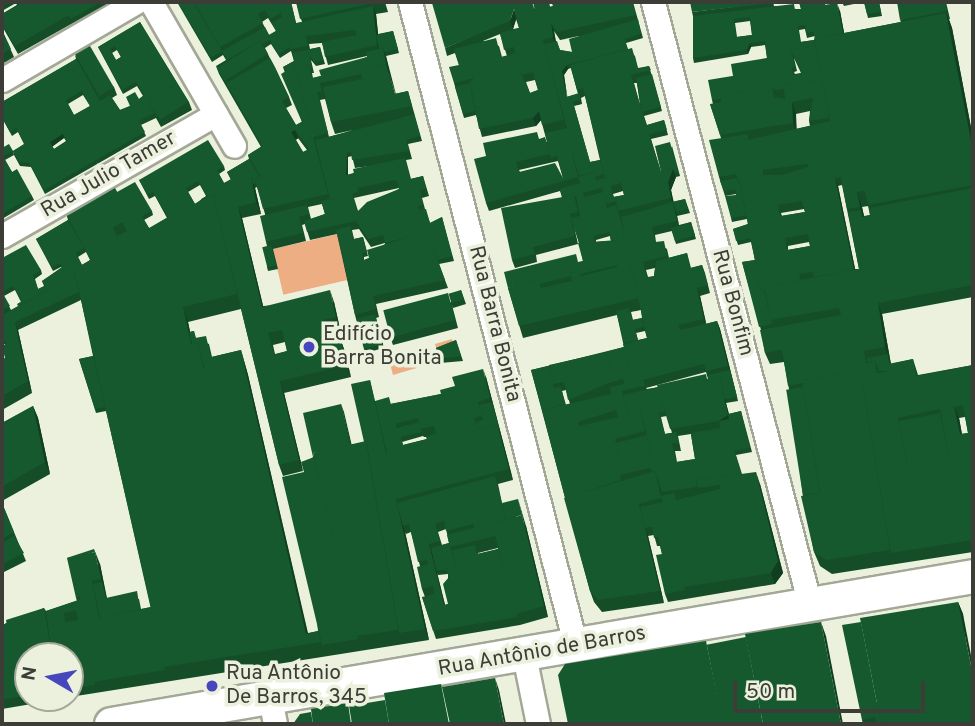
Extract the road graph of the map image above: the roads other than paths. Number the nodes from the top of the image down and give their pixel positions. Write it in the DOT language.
graph roads {
  1 [pos="136,2"];
  2 [pos="151,2"];
  3 [pos="410,2"];
  4 [pos="653,2"];
  5 [pos="2,80"];
  6 [pos="216,114"];
  7 [pos="234,146"];
  8 [pos="2,236"];
  9 [pos="973,576"];
  10 [pos="810,605"];
  11 [pos="576,647"];
  12 [pos="524,655"];
  13 [pos="272,711"];
  14 [pos="111,724"];
  15 [pos="538,724"];
  1 -- 5 [label="street"];
  2 -- 6 [label="street"];
  3 -- 11 [label="street, Rua Barra Bonita"];
  4 -- 10 [label="street, Rua Bonfim"];
  6 -- 7 [label="street"];
  6 -- 8 [label="street, Rua Julio Tamer"];
  9 -- 10 [label="main road, Rua Antônio de Barros"];
  10 -- 11 [label="main road, Rua Antônio de Barros"];
  11 -- 12 [label="main road, Rua Antônio de Barros"];
  12 -- 13 [label="main road, Rua Antônio de Barros"];
  12 -- 15 [label="street"];
  13 -- 14 [label="main road, Rua Antônio de Barros"];
}
